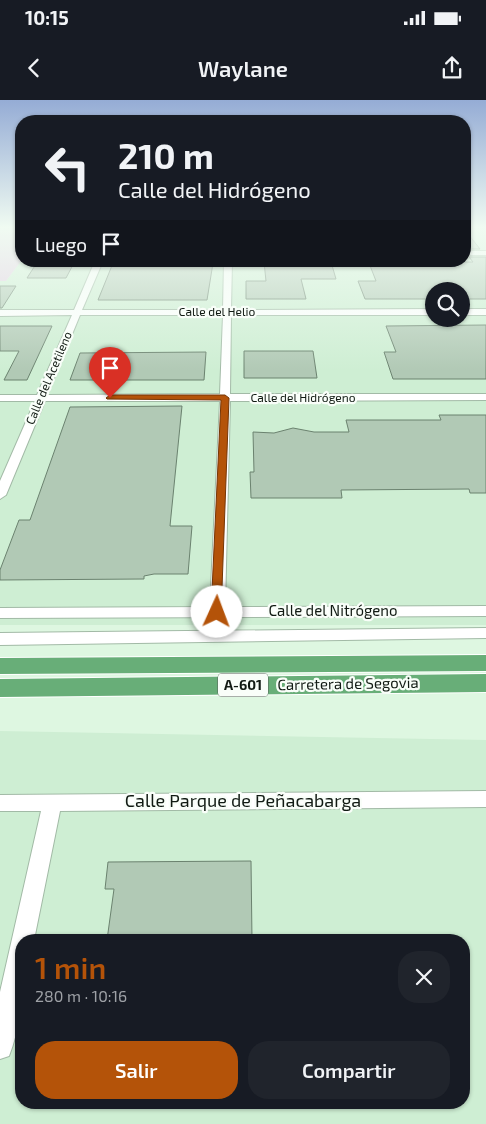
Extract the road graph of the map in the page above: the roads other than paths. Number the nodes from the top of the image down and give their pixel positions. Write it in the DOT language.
graph roads {
  1 [pos="92,276"];
  2 [pos="227,276"];
  3 [pos="0,312"];
  4 [pos="76,312"];
  5 [pos="226,312"];
  6 [pos="425,312"];
  7 [pos="470,312"];
  8 [pos="486,312"];
  9 [pos="486,397"];
  10 [pos="0,398"];
  11 [pos="225,398"];
  12 [pos="40,399"];
  13 [pos="0,495"];
  14 [pos="486,611"];
  15 [pos="217,612"];
  16 [pos="0,613"];
  17 [pos="486,633"];
  18 [pos="0,639"];
  19 [pos="486,663"];
  20 [pos="0,666"];
  21 [pos="486,683"];
  22 [pos="0,688"];
  23 [pos="486,799"];
  24 [pos="52,802"];
  25 [pos="0,803"];
  26 [pos="24,934"];
  27 [pos="15,976"];
  28 [pos="0,1047"];
  1 -- 4 [label="street, Calle del Acetileno"];
  2 -- 5 [label="street"];
  3 -- 4 [label="street, Calle del Helio"];
  4 -- 5 [label="street, Calle del Helio"];
  4 -- 12 [label="street, Calle del Acetileno"];
  5 -- 6 [label="street, Calle del Helio"];
  5 -- 11 [label="street"];
  7 -- 8 [label="street"];
  9 -- 11 [label="street, Calle del Hidrógeno"];
  10 -- 12 [label="street, Calle del Hidrógeno"];
  11 -- 12 [label="street, Calle del Hidrógeno"];
  11 -- 15 [label="street"];
  12 -- 13 [label="street, Calle del Acetileno"];
  14 -- 15 [label="street, Calle del Nitrógeno"];
  15 -- 16 [label="street, Calle del Nitrógeno"];
  17 -- 18 [label="street"];
  19 -- 20 [label="highway, Carretera de Segovia / A-601"];
  21 -- 22 [label="highway, Carretera de Segovia / A-601"];
  23 -- 24 [label="street, Calle Parque de Peñacabarga"];
  24 -- 25 [label="street, Calle Parque de Peñacabarga"];
  24 -- 26 [label="street"];
  27 -- 28 [label="street"];
}
